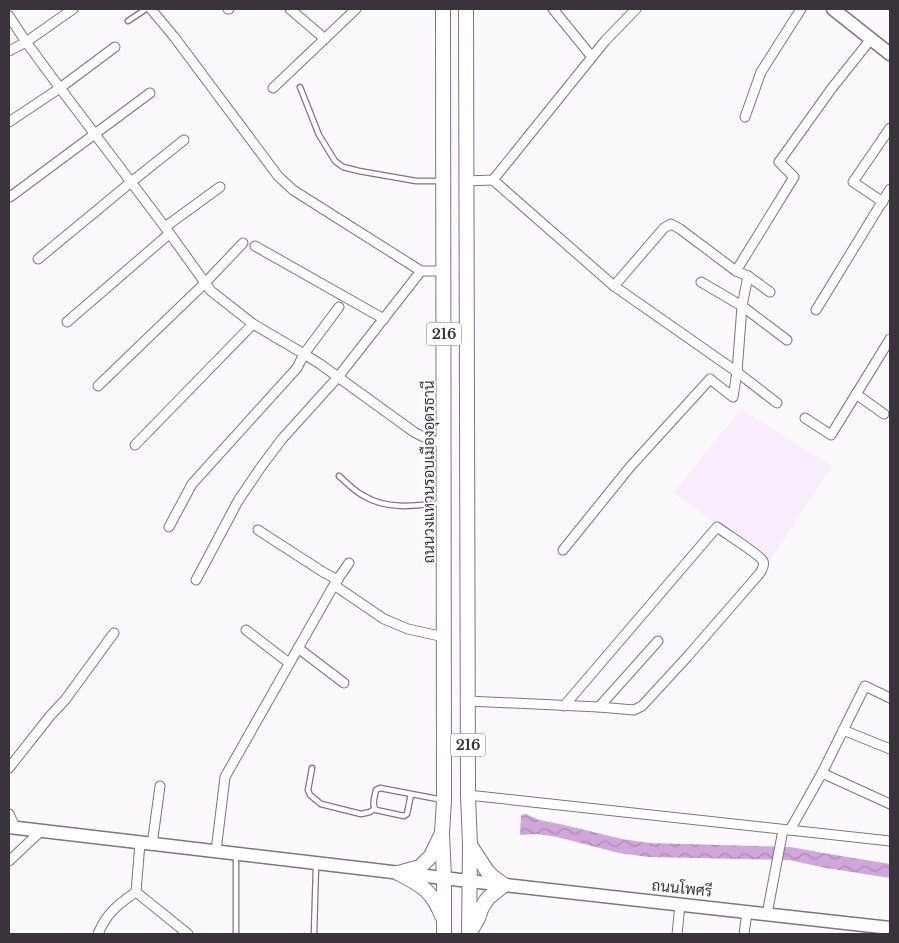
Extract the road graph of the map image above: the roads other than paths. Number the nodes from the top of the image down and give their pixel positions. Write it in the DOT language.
graph roads {
  1 [pos="73,9"];
  2 [pos="146,9"];
  3 [pos="151,9"];
  4 [pos="290,9"];
  5 [pos="356,9"];
  6 [pos="443,9"];
  7 [pos="466,9"];
  8 [pos="553,9"];
  9 [pos="636,9"];
  10 [pos="801,9"];
  11 [pos="833,9"];
  12 [pos="9,16"];
  13 [pos="128,21"];
  14 [pos="324,39"];
  15 [pos="871,39"];
  16 [pos="26,42"];
  17 [pos="115,47"];
  18 [pos="9,51"];
  19 [pos="890,54"];
  20 [pos="592,57"];
  21 [pos="300,87"];
  22 [pos="60,88"];
  23 [pos="273,88"];
  24 [pos="150,93"];
  25 [pos="745,118"];
  26 [pos="9,122"];
  27 [pos="890,128"];
  28 [pos="95,135"];
  29 [pos="184,140"];
  30 [pos="493,180"];
  31 [pos="444,181"];
  32 [pos="466,181"];
  33 [pos="130,182"];
  34 [pos="220,187"];
  35 [pos="890,189"];
  36 [pos="10,197"];
  37 [pos="882,202"];
  38 [pos="167,230"];
  39 [pos="243,242"];
  40 [pos="256,246"];
  41 [pos="38,259"];
  42 [pos="421,271"];
  43 [pos="444,271"];
  44 [pos="736,271"];
  45 [pos="748,276"];
  46 [pos="701,282"];
  47 [pos="205,283"];
  48 [pos="614,286"];
  49 [pos="770,292"];
  50 [pos="742,306"];
  51 [pos="339,307"];
  52 [pos="816,310"];
  53 [pos="384,319"];
  54 [pos="68,322"];
  55 [pos="252,324"];
  56 [pos="890,339"];
  57 [pos="787,340"];
  58 [pos="304,354"];
  59 [pos="737,372"];
  60 [pos="338,377"];
  61 [pos="98,386"];
  62 [pos="856,394"];
  63 [pos="777,403"];
  64 [pos="884,414"];
  65 [pos="805,418"];
  66 [pos="444,443"];
  67 [pos="135,444"];
  68 [pos="339,476"];
  69 [pos="444,503"];
  70 [pos="168,527"];
  71 [pos="258,530"];
  72 [pos="563,550"];
  73 [pos="350,563"];
  74 [pos="196,580"];
  75 [pos="336,582"];
  76 [pos="246,630"];
  77 [pos="114,633"];
  78 [pos="444,637"];
  79 [pos="658,641"];
  80 [pos="298,648"];
  81 [pos="289,663"];
  82 [pos="344,683"];
  83 [pos="890,698"];
  84 [pos="468,701"];
  85 [pos="564,706"];
  86 [pos="600,707"];
  87 [pos="843,730"];
  88 [pos="890,749"];
  89 [pos="9,768"];
  90 [pos="312,768"];
  91 [pos="822,773"];
  92 [pos="160,786"];
  93 [pos="411,794"];
  94 [pos="468,795"];
  95 [pos="444,800"];
  96 [pos="890,804"];
  97 [pos="374,809"];
  98 [pos="9,814"];
  99 [pos="12,827"];
  100 [pos="41,830"];
  101 [pos="787,830"];
  102 [pos="442,833"];
  103 [pos="890,841"];
  104 [pos="146,844"];
  105 [pos="470,845"];
  106 [pos="216,851"];
  107 [pos="236,853"];
  108 [pos="9,861"];
  109 [pos="317,863"];
  110 [pos="398,873"];
  111 [pos="444,878"];
  112 [pos="469,881"];
  113 [pos="504,885"];
  114 [pos="136,892"];
  115 [pos="680,905"];
  116 [pos="747,912"];
  117 [pos="767,914"];
  118 [pos="444,928"];
  119 [pos="890,928"];
  120 [pos="98,934"];
  121 [pos="188,934"];
  122 [pos="236,934"];
  123 [pos="314,934"];
  124 [pos="469,934"];
  125 [pos="677,934"];
  126 [pos="744,934"];
  1 -- 16 [label="street"];
  2 -- 13 [label="lane"];
  3 -- 42 [label="street"];
  4 -- 14 [label="street"];
  5 -- 14 [label="street"];
  6 -- 31 [label="main road, ถนนวงแหวนรอบเมืองอุดรธานี / 216"];
  7 -- 32 [label="main road, 216"];
  8 -- 20 [label="street"];
  9 -- 20 [label="street"];
  10 -- 25 [label="street"];
  11 -- 15 [label="main road"];
  12 -- 16 [label="street"];
  14 -- 23 [label="street"];
  15 -- 19 [label="main road"];
  15 -- 44 [label="street"];
  16 -- 18 [label="street"];
  16 -- 22 [label="street"];
  17 -- 22 [label="street"];
  20 -- 30 [label="street"];
  21 -- 31 [label="lane"];
  22 -- 26 [label="street"];
  22 -- 28 [label="street"];
  24 -- 28 [label="street"];
  27 -- 37 [label="street"];
  28 -- 33 [label="street"];
  28 -- 36 [label="street"];
  29 -- 33 [label="street"];
  30 -- 32 [label="street"];
  30 -- 48 [label="street"];
  31 -- 43 [label="main road, ถนนวงแหวนรอบเมืองอุดรธานี / 216"];
  32 -- 84 [label="main road, 216"];
  33 -- 38 [label="street"];
  33 -- 41 [label="street"];
  34 -- 38 [label="street"];
  35 -- 37 [label="street"];
  37 -- 52 [label="street"];
  38 -- 47 [label="street"];
  38 -- 54 [label="street"];
  39 -- 47 [label="street"];
  40 -- 53 [label="street"];
  42 -- 43 [label="street"];
  42 -- 53 [label="street"];
  43 -- 66 [label="main road, ถนนวงแหวนรอบเมืองอุดรธานี / 216"];
  44 -- 45 [label="street"];
  44 -- 48 [label="street"];
  45 -- 49 [label="street"];
  45 -- 50 [label="street"];
  46 -- 50 [label="street"];
  47 -- 55 [label="street"];
  47 -- 61 [label="street"];
  48 -- 59 [label="street"];
  50 -- 57 [label="street"];
  50 -- 59 [label="street"];
  51 -- 58 [label="street"];
  53 -- 60 [label="street"];
  55 -- 58 [label="street"];
  55 -- 67 [label="street"];
  56 -- 62 [label="street"];
  58 -- 60 [label="street"];
  58 -- 70 [label="street"];
  59 -- 63 [label="street"];
  59 -- 72 [label="street"];
  60 -- 66 [label="street"];
  60 -- 74 [label="street"];
  62 -- 64 [label="street"];
  62 -- 65 [label="street"];
  66 -- 69 [label="main road, ถนนวงแหวนรอบเมืองอุดรธานี / 216"];
  68 -- 69 [label="lane"];
  69 -- 78 [label="main road, ถนนวงแหวนรอบเมืองอุดรธานี / 216"];
  71 -- 75 [label="street"];
  73 -- 75 [label="street"];
  75 -- 78 [label="street"];
  75 -- 80 [label="street"];
  76 -- 81 [label="street"];
  77 -- 89 [label="street"];
  78 -- 95 [label="main road, ถนนวงแหวนรอบเมืองอุดรธานี / 216"];
  79 -- 86 [label="street"];
  80 -- 81 [label="street"];
  80 -- 82 [label="street"];
  81 -- 106 [label="street"];
  83 -- 87 [label="street"];
  84 -- 85 [label="street"];
  84 -- 94 [label="main road, 216"];
  85 -- 86 [label="street"];
  85 -- 86 [label="street"];
  87 -- 88 [label="street"];
  87 -- 91 [label="street"];
  90 -- 97 [label="lane"];
  91 -- 96 [label="street"];
  91 -- 101 [label="street"];
  92 -- 104 [label="street"];
  93 -- 95 [label="lane"];
  93 -- 97 [label="lane"];
  93 -- 97 [label="lane"];
  94 -- 101 [label="street"];
  94 -- 105 [label="main road, 216"];
  95 -- 102 [label="main road, ถนนวงแหวนรอบเมืองอุดรธานี / 216"];
  98 -- 99 [label="street"];
  99 -- 100 [label="main road, ถนนโพศรี"];
  100 -- 104 [label="main road, ถนนโพศรี"];
  100 -- 108 [label="street"];
  101 -- 103 [label="street"];
  101 -- 117 [label="street"];
  102 -- 110 [label="main road"];
  102 -- 111 [label="main road, ถนนวงแหวนรอบเมืองอุดรธานี / 216"];
  104 -- 106 [label="main road, ถนนโพศรี"];
  104 -- 114 [label="street"];
  105 -- 112 [label="main road, 216"];
  105 -- 113 [label="main road"];
  106 -- 107 [label="main road, ถนนโพศรี"];
  107 -- 109 [label="main road, ถนนโพศรี"];
  107 -- 122 [label="lane"];
  109 -- 110 [label="main road, ถนนโพศรี"];
  109 -- 123 [label="lane"];
  110 -- 111 [label="main road, ถนนโพศรี"];
  110 -- 118 [label="main road"];
  111 -- 112 [label="main road, ถนนโพศรี"];
  111 -- 118 [label="main road, ถนนวงแหวนรอบเมืองอุดรธานี / 216"];
  112 -- 113 [label="main road, ถนนโพศรี"];
  112 -- 124 [label="main road, 216"];
  113 -- 115 [label="main road, ถนนโพศรี"];
  113 -- 124 [label="main road"];
  114 -- 120 [label="street"];
  114 -- 121 [label="street"];
  115 -- 116 [label="main road, ถนนโพศรี"];
  115 -- 125 [label="street"];
  116 -- 117 [label="main road, ถนนโพศรี"];
  116 -- 126 [label="street"];
  117 -- 119 [label="main road, ถนนโพศรี"];
}
